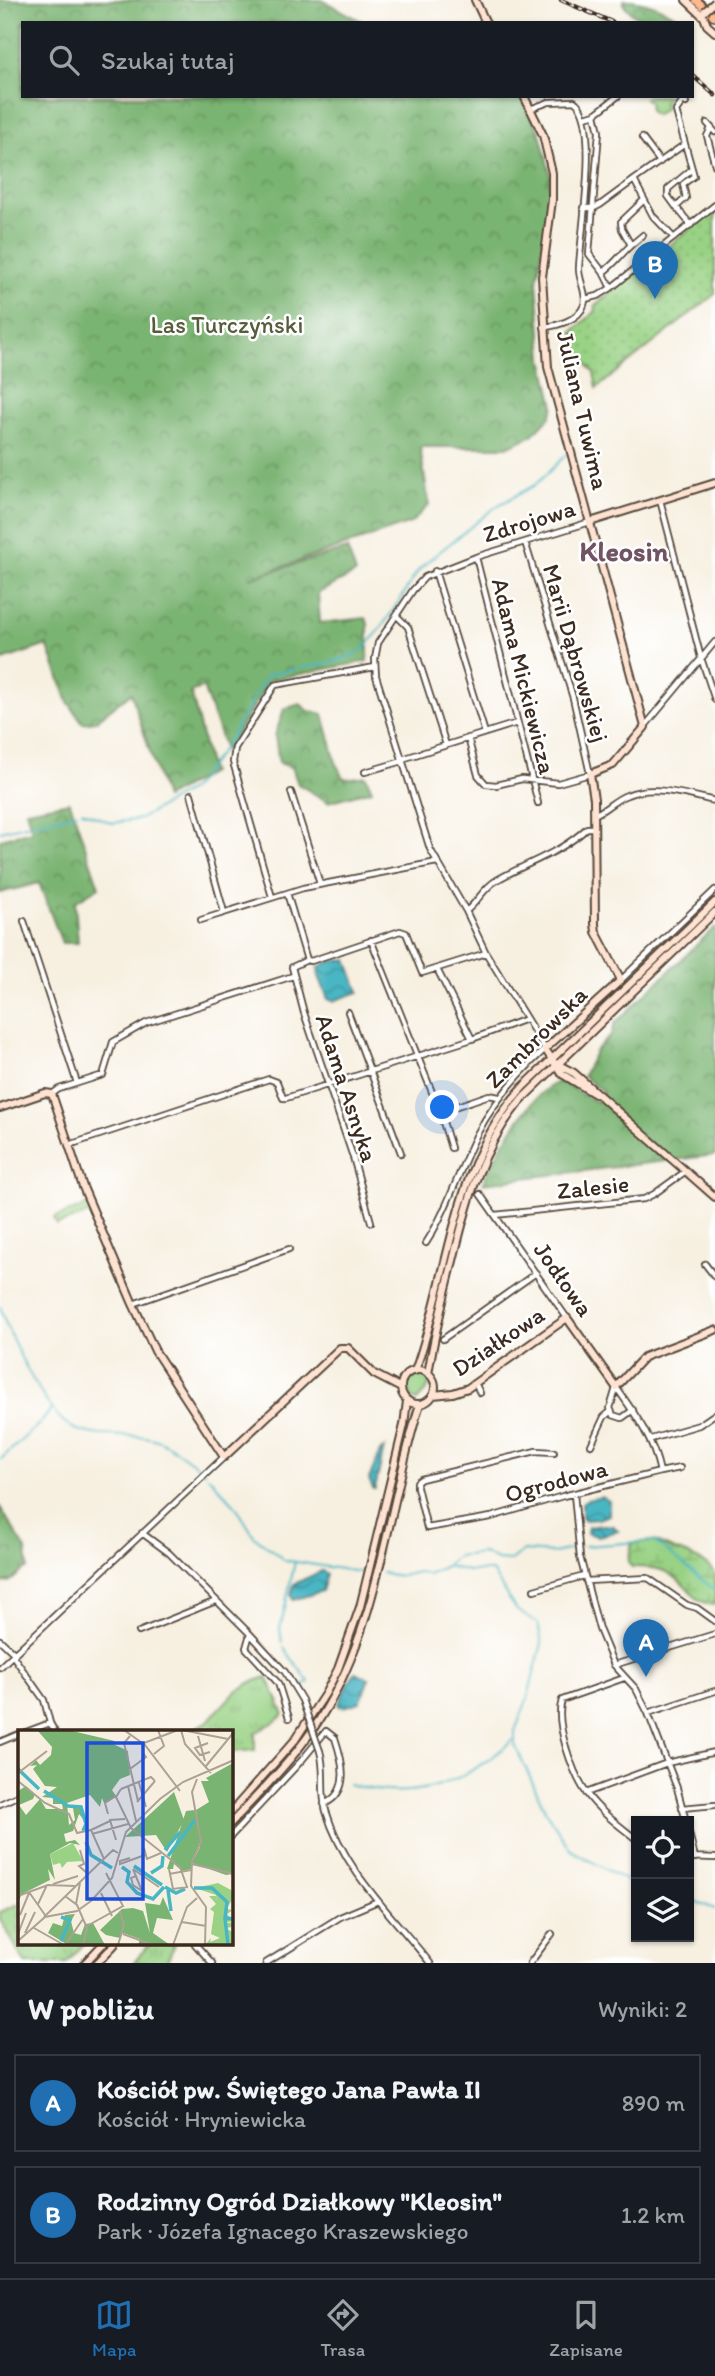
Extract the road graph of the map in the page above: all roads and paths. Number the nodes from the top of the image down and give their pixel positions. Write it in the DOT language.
graph roads {
  1 [pos="475,0"];
  2 [pos="686,0"];
  3 [pos="696,0"];
  4 [pos="713,2"];
  5 [pos="705,14"];
  6 [pos="715,17"];
  7 [pos="485,21"];
  8 [pos="715,32"];
  9 [pos="524,98"];
  10 [pos="615,98"];
  11 [pos="686,103"];
  12 [pos="530,109"];
  13 [pos="595,114"];
  14 [pos="585,117"];
  15 [pos="707,123"];
  16 [pos="713,130"];
  17 [pos="642,138"];
  18 [pos="685,144"];
  19 [pos="660,162"];
  20 [pos="715,165"];
  21 [pos="692,169"];
  22 [pos="634,180"];
  23 [pos="644,200"];
  24 [pos="715,205"];
  25 [pos="676,207"];
  26 [pos="583,208"];
  27 [pos="594,208"];
  28 [pos="691,225"];
  29 [pos="643,236"];
  30 [pos="674,238"];
  31 [pos="631,245"];
  32 [pos="603,272"];
  33 [pos="611,288"];
  34 [pos="584,299"];
  35 [pos="544,327"];
  36 [pos="715,483"];
  37 [pos="660,500"];
  38 [pos="590,522"];
  39 [pos="525,542"];
  40 [pos="476,557"];
  41 [pos="435,571"];
  42 [pos="396,615"];
  43 [pos="715,642"];
  44 [pos="701,658"];
  45 [pos="374,667"];
  46 [pos="715,701"];
  47 [pos="517,723"];
  48 [pos="645,727"];
  49 [pos="485,733"];
  50 [pos="468,738"];
  51 [pos="446,745"];
  52 [pos="402,760"];
  53 [pos="365,772"];
  54 [pos="590,775"];
  55 [pos="533,781"];
  56 [pos="291,792"];
  57 [pos="191,794"];
  58 [pos="715,801"];
  59 [pos="538,803"];
  60 [pos="594,815"];
  61 [pos="594,828"];
  62 [pos="437,862"];
  63 [pos="320,884"];
  64 [pos="715,890"];
  65 [pos="287,892"];
  66 [pos="270,897"];
  67 [pos="715,902"];
  68 [pos="466,911"];
  69 [pos="224,912"];
  70 [pos="715,912"];
  71 [pos="201,920"];
  72 [pos="24,921"];
  73 [pos="371,940"];
  74 [pos="486,953"];
  75 [pos="307,960"];
  76 [pos="437,969"];
  77 [pos="293,976"];
  78 [pos="621,980"];
  79 [pos="348,1012"];
  80 [pos="526,1018"];
  81 [pos="471,1039"];
  82 [pos="545,1049"];
  83 [pos="418,1056"];
  84 [pos="555,1061"];
  85 [pos="370,1072"];
  86 [pos="77,1084"];
  87 [pos="328,1085"];
  88 [pos="49,1093"];
  89 [pos="499,1097"];
  90 [pos="0,1108"];
  91 [pos="440,1112"];
  92 [pos="68,1145"];
  93 [pos="451,1148"];
  94 [pos="401,1153"];
  95 [pos="687,1171"];
  96 [pos="470,1184"];
  97 [pos="481,1194"];
  98 [pos="715,1197"];
  99 [pos="495,1215"];
  100 [pos="371,1222"];
  101 [pos="426,1243"];
  102 [pos="289,1249"];
  103 [pos="705,1264"];
  104 [pos="536,1273"];
  105 [pos="715,1277"];
  106 [pos="133,1304"];
  107 [pos="567,1318"];
  108 [pos="715,1330"];
  109 [pos="443,1339"];
  110 [pos="415,1371"];
  111 [pos="428,1374"];
  112 [pos="382,1378"];
  113 [pos="402,1379"];
  114 [pos="475,1383"];
  115 [pos="616,1387"];
  116 [pos="401,1388"];
  117 [pos="434,1391"];
  118 [pos="480,1393"];
  119 [pos="407,1401"];
  120 [pos="420,1404"];
  121 [pos="633,1410"];
  122 [pos="610,1412"];
  123 [pos="715,1414"];
  124 [pos="651,1439"];
  125 [pos="591,1445"];
  126 [pos="554,1452"];
  127 [pos="224,1457"];
  128 [pos="680,1468"];
  129 [pos="660,1472"];
  130 [pos="574,1494"];
  131 [pos="142,1533"];
  132 [pos="585,1578"];
  133 [pos="534,1590"];
  134 [pos="216,1601"];
  135 [pos="715,1621"];
  136 [pos="139,1632"];
  137 [pos="250,1634"];
  138 [pos="715,1634"];
  139 [pos="0,1640"];
  140 [pos="14,1655"];
  141 [pos="614,1665"];
  142 [pos="0,1667"];
  143 [pos="624,1678"];
  144 [pos="715,1691"];
  145 [pos="648,1713"];
  146 [pos="289,1718"];
  147 [pos="50,1723"];
  148 [pos="31,1730"];
  149 [pos="54,1730"];
  150 [pos="18,1734"];
  151 [pos="0,1742"];
  152 [pos="715,1752"];
  153 [pos="667,1763"];
  154 [pos="586,1793"];
  155 [pos="18,1795"];
  156 [pos="0,1804"];
  157 [pos="324,1804"];
  158 [pos="715,1805"];
  159 [pos="682,1808"];
  160 [pos="233,1810"];
  161 [pos="684,1816"];
  162 [pos="233,1821"];
  163 [pos="233,1834"];
  164 [pos="631,1834"];
  165 [pos="694,1858"];
  166 [pos="715,1858"];
  167 [pos="379,1902"];
  168 [pos="552,1934"];
  169 [pos="101,1946"];
  170 [pos="113,1946"];
  171 [pos="197,1946"];
  172 [pos="85,1963"];
  173 [pos="96,1963"];
  174 [pos="212,1963"];
  175 [pos="266,1963"];
  176 [pos="430,1963"];
  177 [pos="530,1963"];
  1 -- 7 [label="street"];
  2 -- 5 [label="street"];
  3 -- 6 [label="main road"];
  4 -- 5 [label="street, bridge"];
  5 -- 8 [label="street"];
  9 -- 12 [label="street, Juliana Tuwima"];
  10 -- 13 [label="street"];
  11 -- 18 [label="street"];
  12 -- 14 [label="street"];
  12 -- 35 [label="street, Juliana Tuwima"];
  13 -- 14 [label="street"];
  13 -- 27 [label="street"];
  14 -- 26 [label="street"];
  15 -- 16 [label="street"];
  16 -- 20 [label="street"];
  17 -- 19 [label="street"];
  18 -- 19 [label="street"];
  18 -- 21 [label="street"];
  19 -- 22 [label="street"];
  21 -- 25 [label="street"];
  21 -- 25 [label="street"];
  22 -- 23 [label="street"];
  22 -- 27 [label="street"];
  23 -- 30 [label="street"];
  23 -- 31 [label="street"];
  24 -- 28 [label="street"];
  25 -- 28 [label="street"];
  26 -- 27 [label="street"];
  26 -- 34 [label="street"];
  27 -- 32 [label="street"];
  28 -- 30 [label="street"];
  29 -- 31 [label="street"];
  30 -- 33 [label="street"];
  31 -- 32 [label="street"];
  32 -- 33 [label="street"];
  33 -- 34 [label="street"];
  34 -- 35 [label="street"];
  35 -- 38 [label="street, Juliana Tuwima"];
  36 -- 37 [label="street, Zdrojowa"];
  37 -- 38 [label="street, Zdrojowa"];
  37 -- 44 [label="street"];
  38 -- 39 [label="street, Zdrojowa"];
  38 -- 48 [label="street, Juliana Tuwima"];
  39 -- 40 [label="street, Zdrojowa"];
  39 -- 54 [label="street, Marii Dąbrowskiej"];
  40 -- 41 [label="street, Zdrojowa"];
  40 -- 47 [label="street, Adama Mickiewicza"];
  41 -- 42 [label="street"];
  41 -- 49 [label="street"];
  42 -- 45 [label="street"];
  42 -- 51 [label="street"];
  43 -- 44 [label="street"];
  44 -- 46 [label="street"];
  44 -- 48 [label="street"];
  45 -- 52 [label="street"];
  45 -- 66 [label="street"];
  47 -- 49 [label="street"];
  47 -- 55 [label="street, Adama Mickiewicza"];
  48 -- 54 [label="street"];
  49 -- 50 [label="street"];
  50 -- 51 [label="street"];
  50 -- 55 [label="street"];
  51 -- 52 [label="street"];
  52 -- 53 [label="street"];
  52 -- 62 [label="street"];
  54 -- 55 [label="street"];
  54 -- 60 [label="street"];
  55 -- 59 [label="street, Adama Mickiewicza"];
  56 -- 63 [label="street"];
  57 -- 69 [label="street"];
  58 -- 60 [label="street"];
  60 -- 61 [label="street"];
  61 -- 68 [label="street"];
  61 -- 78 [label="street"];
  62 -- 63 [label="street"];
  62 -- 68 [label="street"];
  63 -- 65 [label="street"];
  64 -- 78 [label="street, Zambrowska"];
  65 -- 66 [label="street"];
  65 -- 75 [label="street"];
  66 -- 69 [label="street"];
  67 -- 84 [label="street, Zambrowska"];
  68 -- 74 [label="street"];
  69 -- 71 [label="street"];
  70 -- 84 [label="street, Zambrowska"];
  72 -- 86 [label="street"];
  73 -- 75 [label="street"];
  73 -- 76 [label="street"];
  73 -- 83 [label="street"];
  74 -- 76 [label="street"];
  74 -- 80 [label="street"];
  75 -- 77 [label="street, Adama Asnyka"];
  76 -- 81 [label="street"];
  77 -- 86 [label="street"];
  77 -- 87 [label="street, Adama Asnyka"];
  78 -- 82 [label="street, Zambrowska"];
  79 -- 85 [label="street"];
  80 -- 81 [label="street"];
  80 -- 82 [label="street"];
  81 -- 83 [label="street"];
  82 -- 84 [label="street"];
  82 -- 89 [label="street, Zambrowska"];
  83 -- 85 [label="street"];
  83 -- 91 [label="street"];
  84 -- 95 [label="street"];
  84 -- 96 [label="street, Zambrowska"];
  85 -- 87 [label="street"];
  85 -- 94 [label="street"];
  86 -- 88 [label="street"];
  87 -- 92 [label="street"];
  87 -- 100 [label="street, Adama Asnyka"];
  88 -- 90 [label="street"];
  88 -- 92 [label="street"];
  89 -- 91 [label="street"];
  89 -- 101 [label="street, Zambrowska"];
  91 -- 93 [label="street"];
  92 -- 106 [label="street"];
  95 -- 98 [label="street"];
  95 -- 99 [label="street, Zalesie"];
  96 -- 110 [label="street"];
  96 -- 111 [label="street"];
  97 -- 99 [label="street, Jodłowa"];
  99 -- 104 [label="street, Jodłowa"];
  102 -- 106 [label="street"];
  103 -- 105 [label="street"];
  104 -- 107 [label="street, Jodłowa"];
  104 -- 109 [label="street"];
  106 -- 127 [label="street"];
  107 -- 114 [label="street, Działkowa"];
  107 -- 115 [label="street, Jodłowa"];
  108 -- 115 [label="street"];
  110 -- 111 [label="street"];
  110 -- 113 [label="street"];
  111 -- 117 [label="street"];
  112 -- 113 [label="street"];
  112 -- 116 [label="street"];
  112 -- 127 [label="street"];
  113 -- 116 [label="street"];
  114 -- 117 [label="street, Działkowa"];
  114 -- 118 [label="street"];
  115 -- 121 [label="street, Jodłowa"];
  115 -- 122 [label="street"];
  116 -- 119 [label="street"];
  117 -- 120 [label="street"];
  119 -- 120 [label="street"];
  119 -- 160 [label="street"];
  120 -- 162 [label="street"];
  121 -- 122 [label="street"];
  121 -- 124 [label="street, Jodłowa"];
  122 -- 125 [label="street"];
  123 -- 124 [label="street"];
  124 -- 129 [label="street"];
  126 -- 130 [label="street, Ogrodowa"];
  127 -- 131 [label="street"];
  128 -- 129 [label="street, Ogrodowa"];
  129 -- 130 [label="street, Ogrodowa"];
  130 -- 132 [label="street"];
  131 -- 134 [label="street"];
  131 -- 140 [label="street"];
  132 -- 133 [label="street"];
  132 -- 135 [label="street"];
  132 -- 141 [label="street"];
  134 -- 136 [label="street"];
  134 -- 137 [label="street"];
  137 -- 146 [label="street"];
  137 -- 157 [label="street, bridge"];
  138 -- 141 [label="street"];
  139 -- 140 [label="street"];
  140 -- 142 [label="street"];
  140 -- 147 [label="street"];
  141 -- 143 [label="street"];
  143 -- 145 [label="street"];
  143 -- 154 [label="street"];
  144 -- 145 [label="street"];
  145 -- 153 [label="street"];
  147 -- 148 [label="street"];
  147 -- 149 [label="street"];
  150 -- 151 [label="street"];
  152 -- 153 [label="street"];
  153 -- 154 [label="street"];
  153 -- 159 [label="street"];
  154 -- 164 [label="street"];
  155 -- 156 [label="street"];
  157 -- 163 [label="street"];
  157 -- 167 [label="street"];
  158 -- 159 [label="street"];
  159 -- 161 [label="street"];
  165 -- 166 [label="street"];
  167 -- 175 [label="street"];
  167 -- 176 [label="street"];
  168 -- 177 [label="street"];
  169 -- 172 [label="street"];
  170 -- 173 [label="street"];
  171 -- 174 [label="street"];
}
